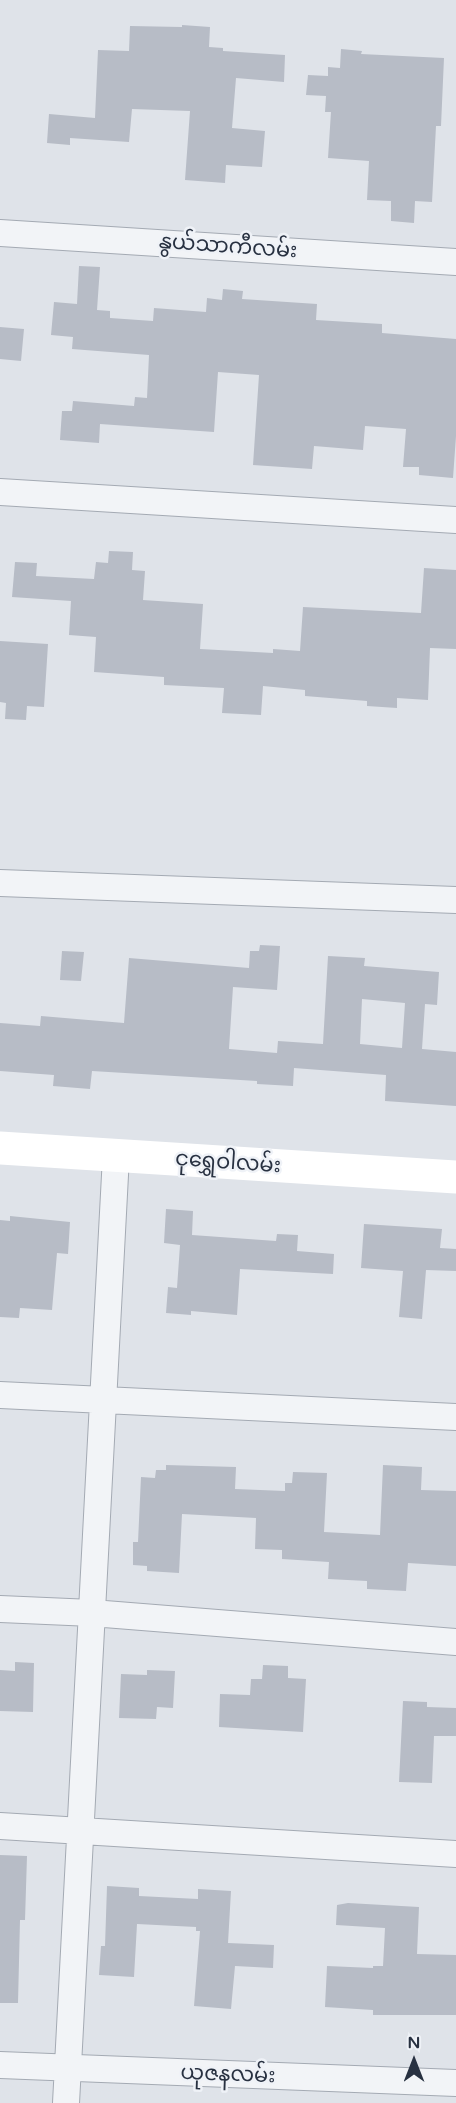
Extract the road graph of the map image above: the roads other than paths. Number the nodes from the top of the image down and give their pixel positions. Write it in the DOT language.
graph roads {
  1 [pos="0,232"];
  2 [pos="456,262"];
  3 [pos="0,492"];
  4 [pos="456,520"];
  5 [pos="0,883"];
  6 [pos="456,900"];
  7 [pos="0,1148"];
  8 [pos="116,1155"];
  9 [pos="456,1177"];
  10 [pos="0,1395"];
  11 [pos="103,1399"];
  12 [pos="456,1417"];
  13 [pos="0,1609"];
  14 [pos="92,1613"];
  15 [pos="456,1642"];
  16 [pos="0,1826"];
  17 [pos="81,1832"];
  18 [pos="456,1854"];
  19 [pos="0,2065"];
  20 [pos="69,2070"];
  21 [pos="456,2082"];
  22 [pos="66,2103"];
  1 -- 2 [label="street, နွယ်သာကီလမ်း"];
  3 -- 4 [label="street"];
  5 -- 6 [label="street"];
  7 -- 8 [label="street, ငုရွှေဝါလမ်း"];
  8 -- 9 [label="street, ငုရွှေဝါလမ်း"];
  8 -- 11 [label="street"];
  10 -- 11 [label="street"];
  11 -- 12 [label="street"];
  11 -- 14 [label="street"];
  13 -- 14 [label="street"];
  14 -- 15 [label="street"];
  14 -- 17 [label="street"];
  16 -- 17 [label="street"];
  17 -- 18 [label="street"];
  17 -- 20 [label="street"];
  19 -- 20 [label="street, ယုဇနလမ်း"];
  20 -- 21 [label="street, ယုဇနလမ်း"];
  20 -- 22 [label="street"];
}
